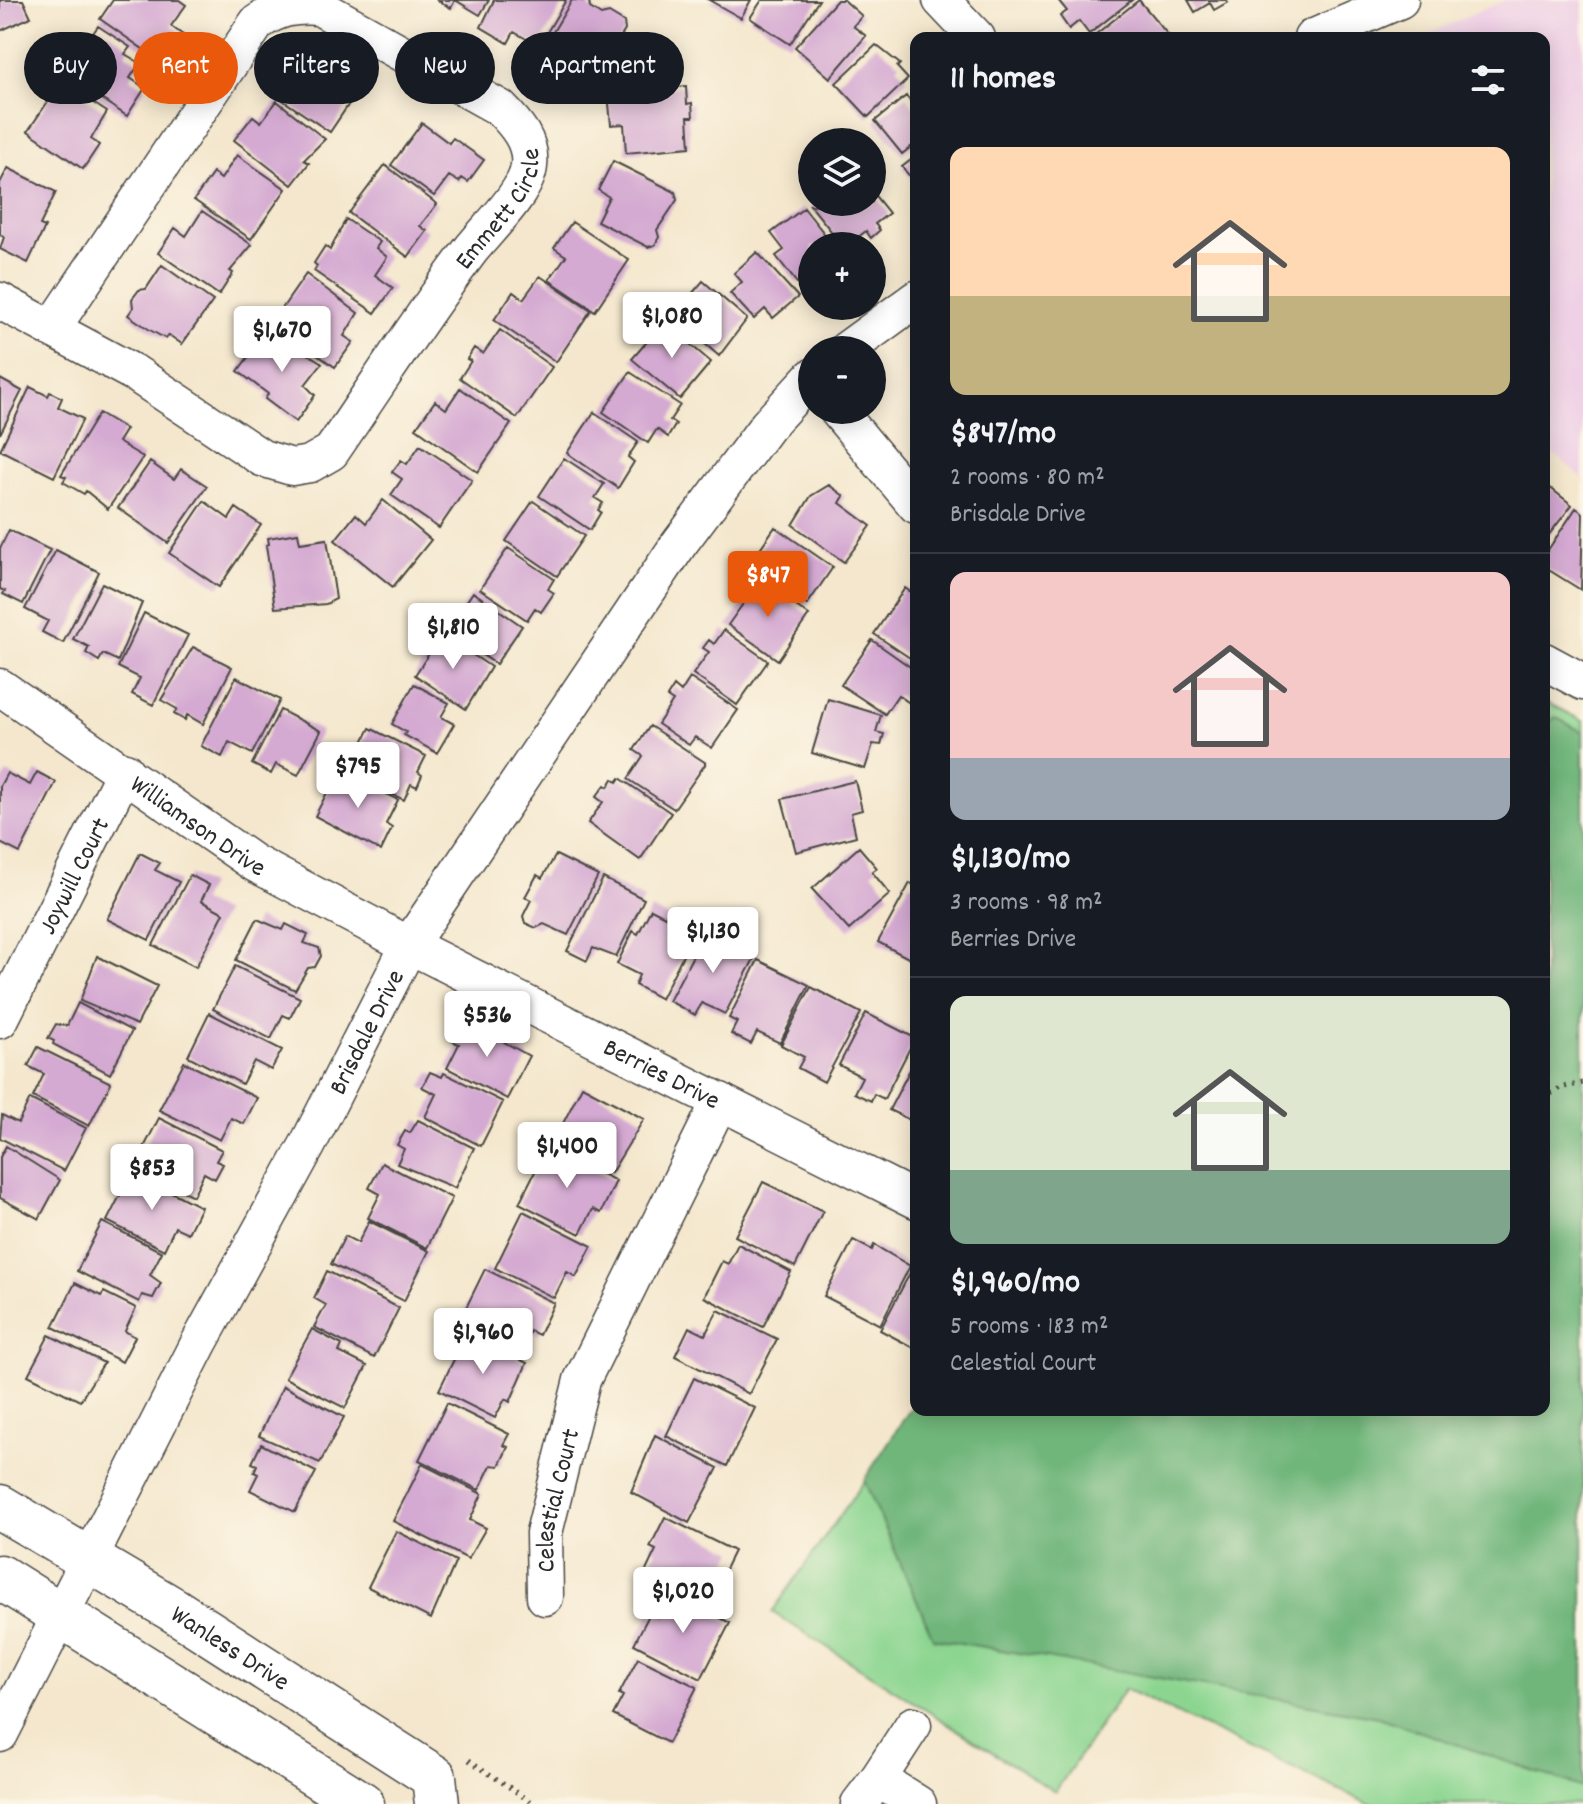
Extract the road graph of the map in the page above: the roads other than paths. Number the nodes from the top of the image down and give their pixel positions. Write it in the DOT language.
graph roads {
  1 [pos="941,0"];
  2 [pos="1400,0"];
  3 [pos="971,32"];
  4 [pos="1326,32"];
  5 [pos="0,301"];
  6 [pos="910,303"];
  7 [pos="53,327"];
  8 [pos="865,336"];
  9 [pos="798,394"];
  10 [pos="849,424"];
  11 [pos="910,498"];
  12 [pos="1550,664"];
  13 [pos="1583,682"];
  14 [pos="0,687"];
  15 [pos="125,771"];
  16 [pos="409,945"];
  17 [pos="0,1020"];
  18 [pos="720,1101"];
  19 [pos="910,1197"];
  20 [pos="0,1507"];
  21 [pos="89,1558"];
  22 [pos="0,1577"];
  23 [pos="545,1597"];
  24 [pos="61,1614"];
  25 [pos="913,1725"];
  26 [pos="0,1734"];
  27 [pos="869,1791"];
  28 [pos="362,1804"];
  29 [pos="437,1804"];
  30 [pos="918,1804"];
  1 -- 3 [label="street"];
  2 -- 4 [label="street"];
  5 -- 7 [label="street, Emmett Circle"];
  6 -- 8 [label="street"];
  7 -- 7 [label="street, Emmett Circle"];
  9 -- 16 [label="street, Brisdale Drive"];
  10 -- 11 [label="street"];
  12 -- 13 [label="street"];
  14 -- 15 [label="street, Williamson Drive"];
  15 -- 16 [label="street, Williamson Drive"];
  15 -- 17 [label="street, Joywill Court"];
  16 -- 18 [label="street, Berries Drive"];
  16 -- 21 [label="street, Brisdale Drive"];
  18 -- 19 [label="street, Berries Drive"];
  18 -- 23 [label="street, Celestial Court"];
  20 -- 21 [label="main road, Wanless Drive"];
  21 -- 24 [label="street, Brisdale Drive"];
  21 -- 29 [label="main road, Wanless Drive"];
  22 -- 24 [label="main road"];
  24 -- 26 [label="street, Brisdale Drive"];
  24 -- 28 [label="main road"];
  25 -- 27 [label="street"];
  27 -- 30 [label="street"];
}
